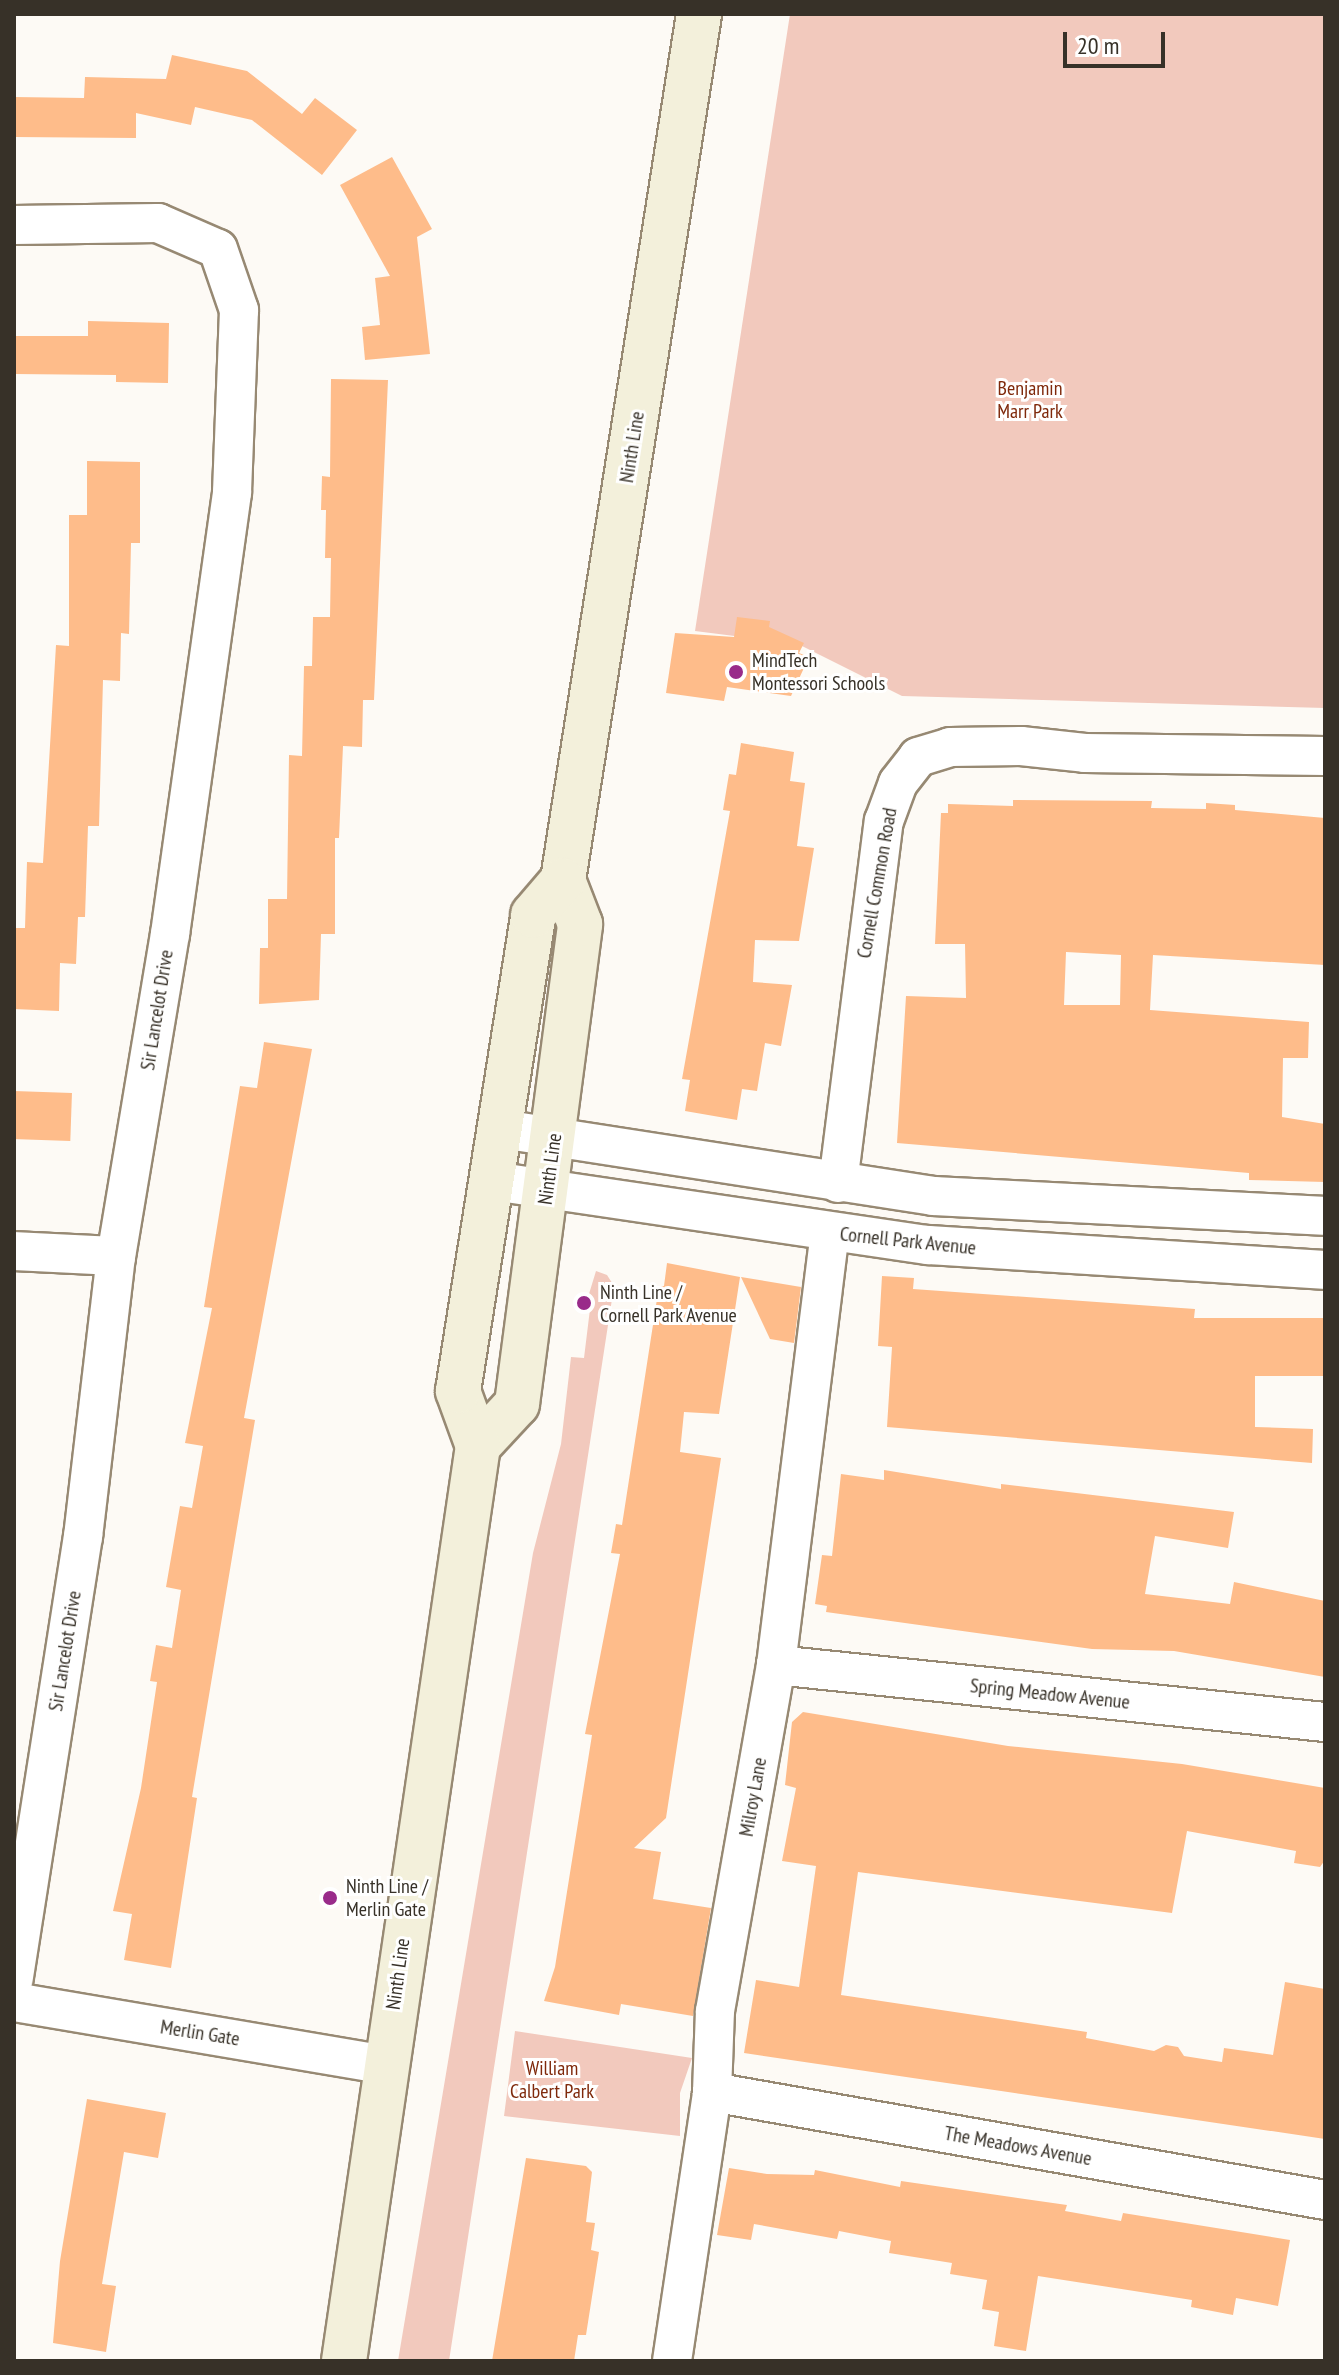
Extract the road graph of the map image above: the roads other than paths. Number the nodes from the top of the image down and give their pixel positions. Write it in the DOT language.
graph roads {
  1 [pos="699,14"];
  2 [pos="14,225"];
  3 [pos="1325,756"];
  4 [pos="563,880"];
  5 [pos="501,1129"];
  6 [pos="555,1137"];
  7 [pos="493,1181"];
  8 [pos="838,1183"];
  9 [pos="548,1190"];
  10 [pos="1325,1216"];
  11 [pos="830,1232"];
  12 [pos="14,1251"];
  13 [pos="116,1256"];
  14 [pos="1325,1270"];
  15 [pos="478,1446"];
  16 [pos="776,1665"];
  17 [pos="1325,1722"];
  18 [pos="14,1979"];
  19 [pos="14,2002"];
  20 [pos="385,2065"];
  21 [pos="712,2092"];
  22 [pos="1325,2200"];
  23 [pos="344,2361"];
  24 [pos="672,2361"];
  1 -- 4 [label="main road, Ninth Line"];
  2 -- 13 [label="street, Sir Lancelot Drive"];
  3 -- 8 [label="street, Cornell Common Road"];
  4 -- 5 [label="main road, Ninth Line"];
  4 -- 6 [label="main road, Ninth Line"];
  5 -- 6 [label="street"];
  5 -- 7 [label="main road, Ninth Line"];
  6 -- 8 [label="street"];
  6 -- 9 [label="main road, Ninth Line"];
  7 -- 9 [label="street, Cornell Park Avenue"];
  7 -- 15 [label="main road, Ninth Line"];
  8 -- 10 [label="street"];
  9 -- 11 [label="street, Cornell Park Avenue"];
  9 -- 15 [label="main road, Ninth Line"];
  11 -- 14 [label="street, Cornell Park Avenue"];
  11 -- 16 [label="street, Milroy Lane"];
  12 -- 13 [label="street"];
  13 -- 18 [label="street, Sir Lancelot Drive"];
  15 -- 20 [label="main road, Ninth Line"];
  16 -- 17 [label="street, Spring Meadow Avenue"];
  16 -- 21 [label="street, Milroy Lane"];
  19 -- 20 [label="street, Merlin Gate"];
  20 -- 23 [label="main road, Ninth Line"];
  21 -- 22 [label="street, The Meadows Avenue"];
  21 -- 24 [label="street, Milroy Lane"];
}
